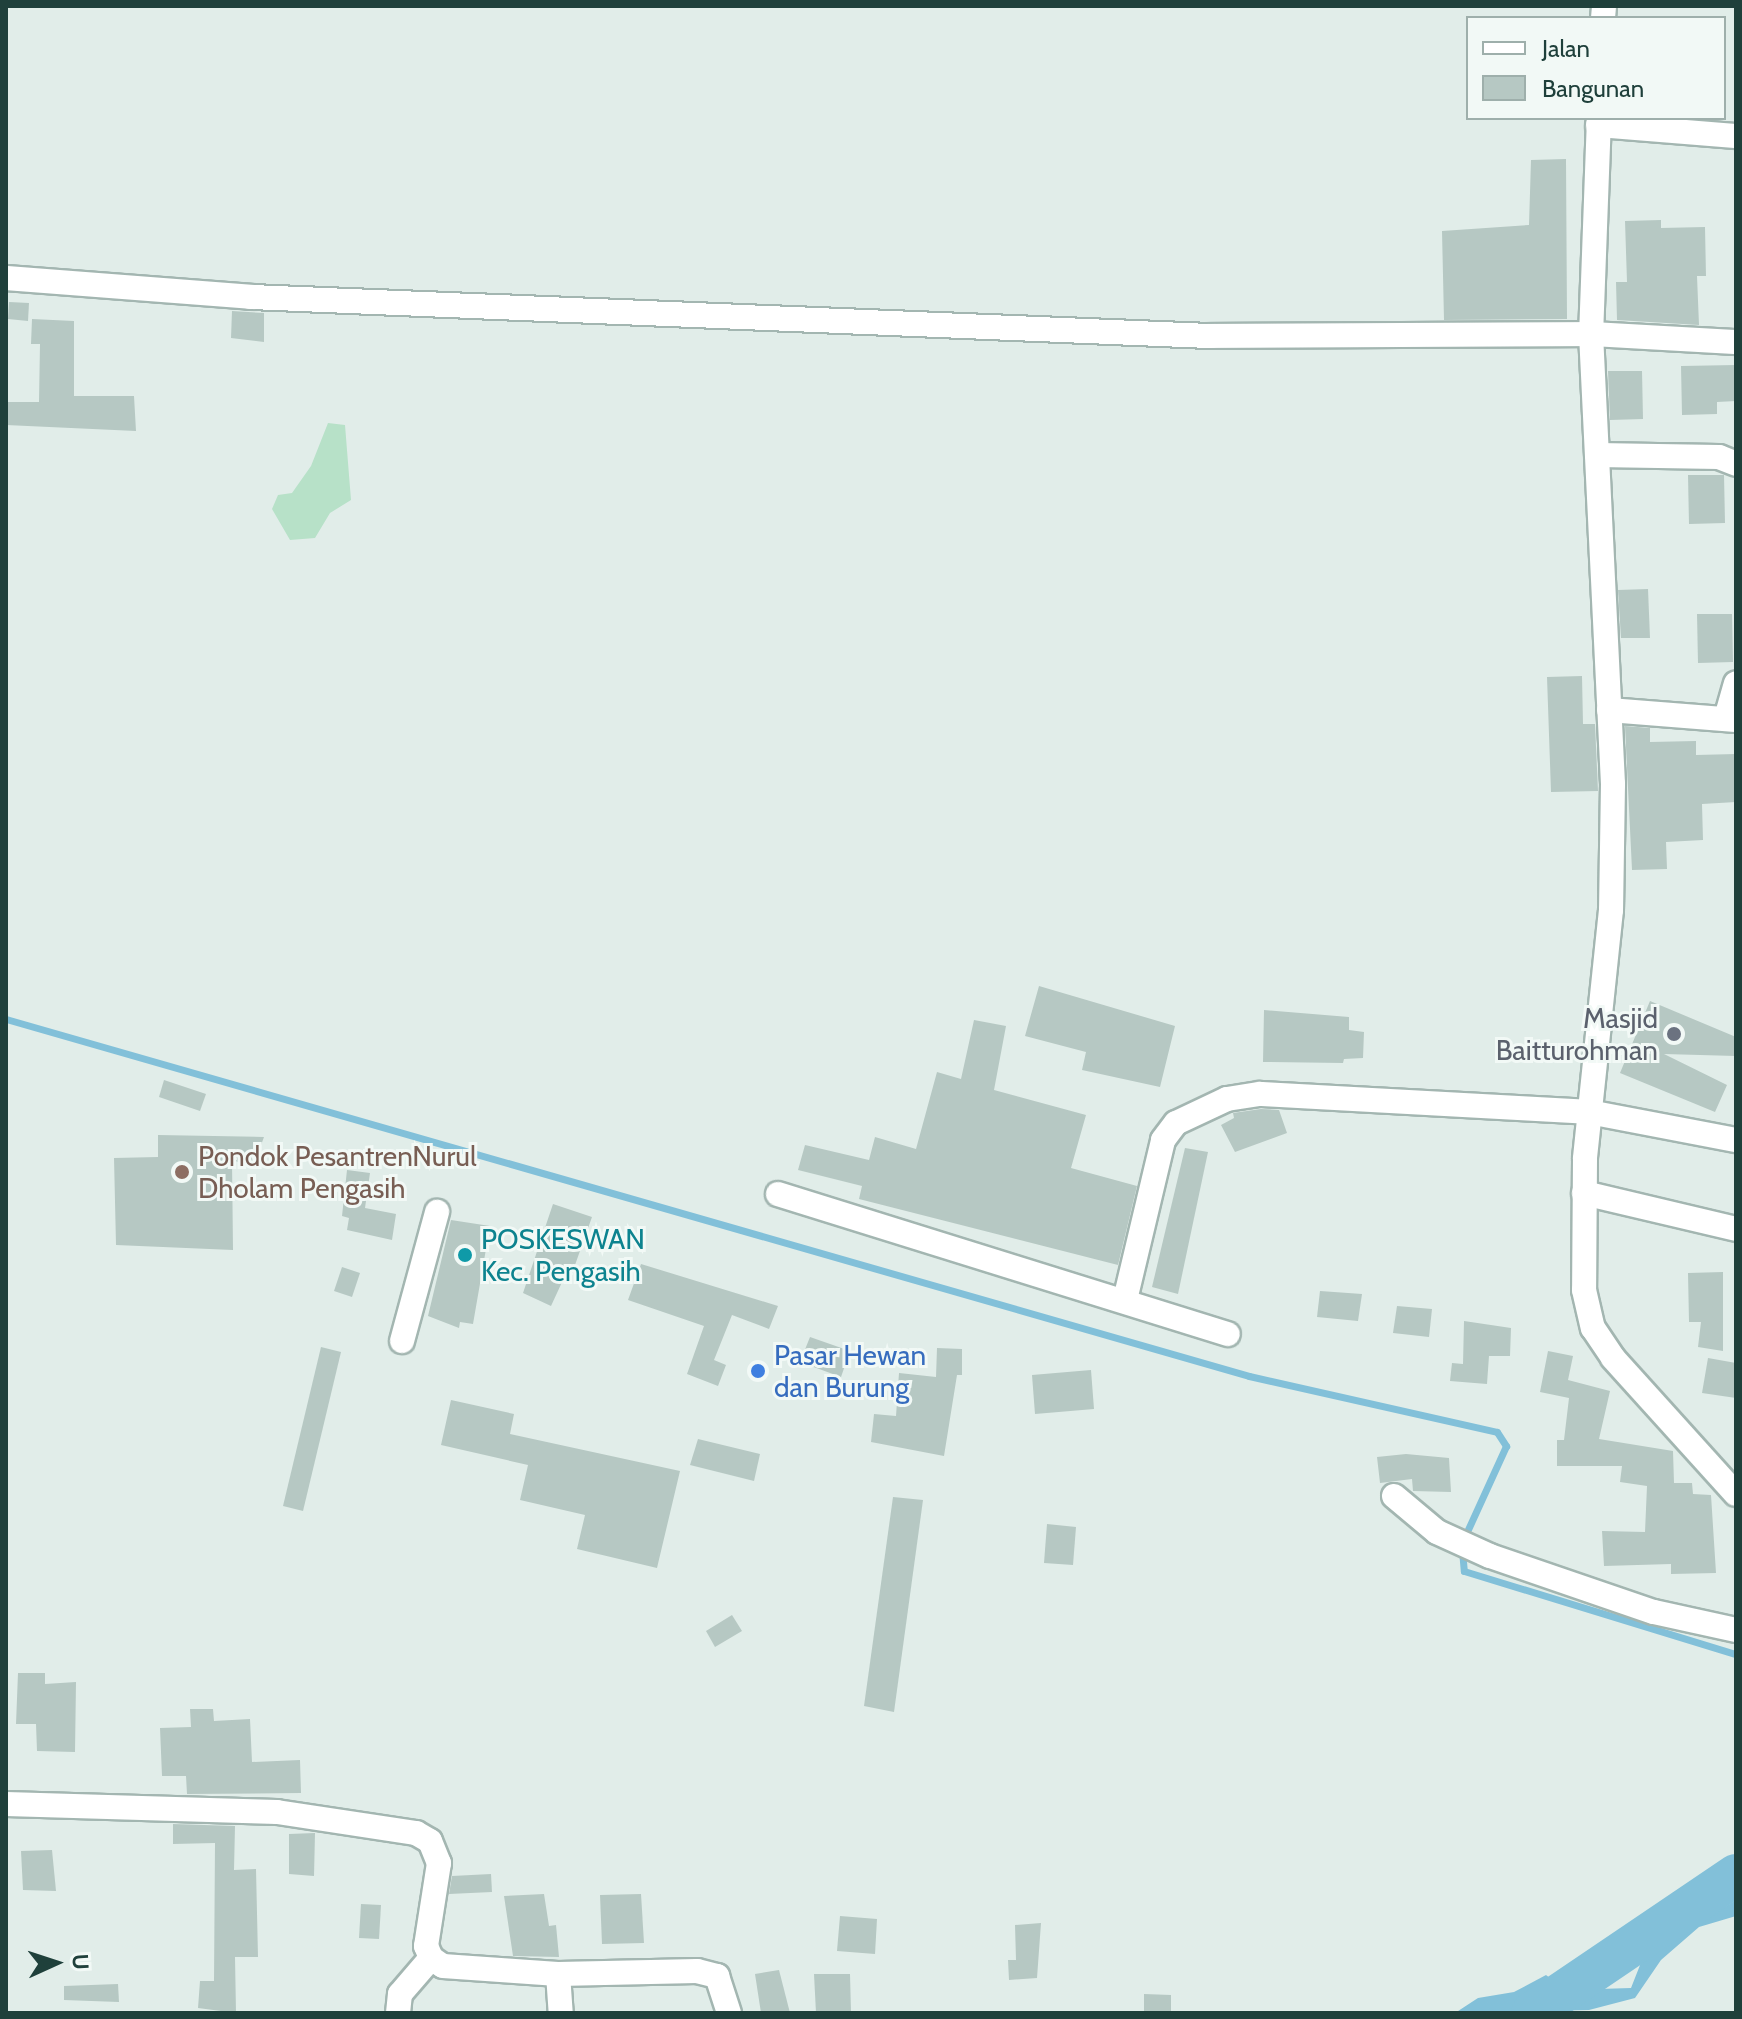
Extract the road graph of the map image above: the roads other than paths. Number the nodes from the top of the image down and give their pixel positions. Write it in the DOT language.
graph roads {
  1 [pos="1599,121"];
  2 [pos="1736,136"];
  3 [pos="6,278"];
  4 [pos="1591,334"];
  5 [pos="1736,342"];
  6 [pos="1597,455"];
  7 [pos="1736,464"];
  8 [pos="1736,683"];
  9 [pos="1609,710"];
  10 [pos="1731,719"];
  11 [pos="1589,1112"];
  12 [pos="1736,1140"];
  13 [pos="1584,1193"];
  14 [pos="778,1194"];
  15 [pos="437,1212"];
  16 [pos="1736,1229"];
  17 [pos="1125,1300"];
  18 [pos="1228,1334"];
  19 [pos="402,1341"];
  20 [pos="1736,1494"];
  21 [pos="1394,1496"];
  22 [pos="1736,1630"];
  23 [pos="6,1804"];
  24 [pos="431,1958"];
  25 [pos="558,1974"];
  26 [pos="398,2013"];
  27 [pos="561,2013"];
  28 [pos="729,2013"];
  1 -- 2 [label="street"];
  1 -- 4 [label="street"];
  3 -- 4 [label="street"];
  4 -- 5 [label="street"];
  4 -- 6 [label="street"];
  6 -- 7 [label="street"];
  6 -- 9 [label="street"];
  8 -- 10 [label="street"];
  9 -- 10 [label="street"];
  9 -- 11 [label="street"];
  11 -- 12 [label="street"];
  11 -- 13 [label="street"];
  11 -- 17 [label="street"];
  13 -- 16 [label="street"];
  13 -- 20 [label="street"];
  14 -- 17 [label="street"];
  15 -- 19 [label="street"];
  17 -- 18 [label="street"];
  21 -- 22 [label="street"];
  23 -- 24 [label="street"];
  24 -- 25 [label="street"];
  24 -- 26 [label="street"];
  25 -- 27 [label="street"];
  25 -- 28 [label="street"];
}
